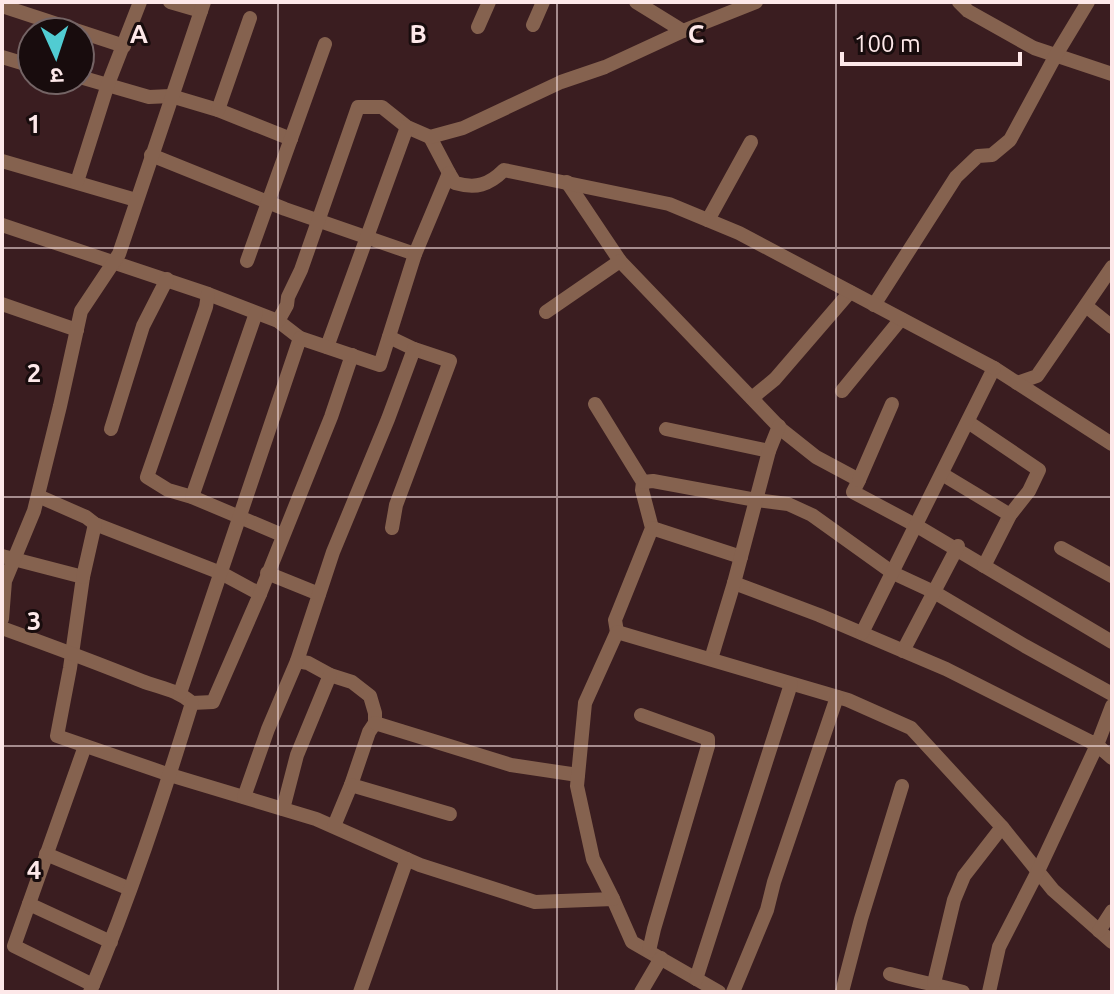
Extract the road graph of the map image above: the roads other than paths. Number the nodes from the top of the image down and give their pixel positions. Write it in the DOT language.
graph roads {
  1 [pos="140,2"];
  2 [pos="170,2"];
  3 [pos="489,2"];
  4 [pos="543,2"];
  5 [pos="636,2"];
  6 [pos="756,2"];
  7 [pos="959,2"];
  8 [pos="1088,2"];
  9 [pos="7,5"];
  10 [pos="202,6"];
  11 [pos="250,18"];
  12 [pos="533,25"];
  13 [pos="478,27"];
  14 [pos="683,31"];
  15 [pos="325,44"];
  16 [pos="124,46"];
  17 [pos="1056,55"];
  18 [pos="1111,72"];
  19 [pos="96,81"];
  20 [pos="108,84"];
  21 [pos="171,96"];
  22 [pos="218,110"];
  23 [pos="407,127"];
  24 [pos="430,137"];
  25 [pos="291,139"];
  26 [pos="751,142"];
  27 [pos="151,155"];
  28 [pos="2,161"];
  29 [pos="449,173"];
  30 [pos="77,182"];
  31 [pos="567,182"];
  32 [pos="136,200"];
  33 [pos="267,202"];
  34 [pos="708,220"];
  35 [pos="318,221"];
  36 [pos="2,225"];
  37 [pos="366,237"];
  38 [pos="415,254"];
  39 [pos="247,261"];
  40 [pos="620,261"];
  41 [pos="113,262"];
  42 [pos="1112,267"];
  43 [pos="167,279"];
  44 [pos="850,292"];
  45 [pos="208,294"];
  46 [pos="2,304"];
  47 [pos="874,305"];
  48 [pos="1086,306"];
  49 [pos="546,312"];
  50 [pos="256,313"];
  51 [pos="901,319"];
  52 [pos="278,321"];
  53 [pos="1112,327"];
  54 [pos="77,330"];
  55 [pos="389,337"];
  56 [pos="300,338"];
  57 [pos="327,347"];
  58 [pos="414,349"];
  59 [pos="352,355"];
  60 [pos="994,368"];
  61 [pos="1017,383"];
  62 [pos="842,391"];
  63 [pos="752,398"];
  64 [pos="595,404"];
  65 [pos="892,404"];
  66 [pos="968,422"];
  67 [pos="779,426"];
  68 [pos="111,429"];
  69 [pos="666,429"];
  70 [pos="1112,444"];
  71 [pos="769,451"];
  72 [pos="942,474"];
  73 [pos="859,480"];
  74 [pos="643,482"];
  75 [pos="38,496"];
  76 [pos="192,497"];
  77 [pos="756,500"];
  78 [pos="1010,515"];
  79 [pos="240,516"];
  80 [pos="95,524"];
  81 [pos="917,526"];
  82 [pos="392,528"];
  83 [pos="652,528"];
  84 [pos="282,535"];
  85 [pos="957,548"];
  86 [pos="1061,548"];
  87 [pos="741,557"];
  88 [pos="8,558"];
  89 [pos="984,566"];
  90 [pos="221,573"];
  91 [pos="267,573"];
  92 [pos="893,573"];
  93 [pos="1112,576"];
  94 [pos="83,577"];
  95 [pos="734,583"];
  96 [pos="934,592"];
  97 [pos="260,594"];
  98 [pos="319,594"];
  99 [pos="2,619"];
  100 [pos="2,628"];
  101 [pos="617,632"];
  102 [pos="862,633"];
  103 [pos="1112,642"];
  104 [pos="903,651"];
  105 [pos="72,653"];
  106 [pos="711,659"];
  107 [pos="297,661"];
  108 [pos="330,675"];
  109 [pos="791,684"];
  110 [pos="1112,694"];
  111 [pos="837,697"];
  112 [pos="186,698"];
  113 [pos="1112,706"];
  114 [pos="641,715"];
  115 [pos="375,723"];
  116 [pos="1097,745"];
  117 [pos="85,746"];
  118 [pos="1112,758"];
  119 [pos="170,775"];
  120 [pos="578,775"];
  121 [pos="351,785"];
  122 [pos="902,786"];
  123 [pos="244,797"];
  124 [pos="283,809"];
  125 [pos="450,814"];
  126 [pos="334,826"];
  127 [pos="1002,827"];
  128 [pos="46,854"];
  129 [pos="407,859"];
  130 [pos="1038,871"];
  131 [pos="130,889"];
  132 [pos="613,899"];
  133 [pos="29,904"];
  134 [pos="1112,911"];
  135 [pos="1099,931"];
  136 [pos="111,942"];
  137 [pos="1112,942"];
  138 [pos="655,955"];
  139 [pos="890,974"];
  140 [pos="696,979"];
  141 [pos="934,983"];
  142 [pos="91,988"];
  143 [pos="360,992"];
  144 [pos="641,992"];
  145 [pos="719,992"];
  146 [pos="733,992"];
  147 [pos="842,992"];
  148 [pos="963,992"];
  149 [pos="989,992"];
  1 -- 16 [label="street"];
  2 -- 10 [label="street"];
  3 -- 13 [label="street"];
  4 -- 12 [label="street"];
  5 -- 14 [label="street"];
  6 -- 14 [label="street"];
  7 -- 17 [label="street"];
  8 -- 17 [label="street"];
  9 -- 16 [label="street"];
  10 -- 21 [label="street"];
  11 -- 22 [label="street"];
  14 -- 24 [label="street"];
  15 -- 25 [label="street"];
  16 -- 20 [label="street"];
  17 -- 18 [label="street"];
  17 -- 47 [label="street"];
  19 -- 20 [label="street"];
  20 -- 21 [label="street"];
  20 -- 30 [label="street"];
  21 -- 22 [label="street"];
  21 -- 27 [label="street"];
  22 -- 25 [label="street"];
  23 -- 24 [label="street"];
  23 -- 35 [label="street"];
  23 -- 37 [label="street"];
  24 -- 29 [label="street"];
  25 -- 33 [label="street"];
  26 -- 34 [label="street"];
  27 -- 32 [label="street"];
  27 -- 33 [label="street"];
  28 -- 30 [label="street"];
  29 -- 31 [label="street"];
  29 -- 38 [label="street"];
  30 -- 32 [label="street"];
  31 -- 34 [label="street"];
  31 -- 40 [label="street"];
  32 -- 41 [label="street"];
  33 -- 35 [label="street"];
  33 -- 39 [label="street"];
  34 -- 44 [label="street"];
  35 -- 37 [label="street"];
  35 -- 52 [label="street"];
  36 -- 41 [label="street"];
  37 -- 38 [label="street"];
  37 -- 57 [label="street"];
  38 -- 55 [label="street"];
  40 -- 49 [label="street"];
  40 -- 63 [label="street"];
  41 -- 43 [label="street"];
  41 -- 54 [label="street"];
  42 -- 48 [label="street"];
  43 -- 45 [label="street"];
  43 -- 68 [label="street"];
  44 -- 47 [label="street"];
  44 -- 63 [label="street"];
  45 -- 50 [label="street"];
  45 -- 76 [label="street"];
  46 -- 54 [label="street"];
  47 -- 51 [label="street"];
  48 -- 53 [label="street"];
  48 -- 61 [label="street"];
  50 -- 52 [label="street"];
  50 -- 76 [label="street"];
  51 -- 60 [label="street"];
  51 -- 62 [label="street"];
  52 -- 56 [label="street"];
  54 -- 75 [label="street"];
  55 -- 58 [label="street"];
  55 -- 59 [label="street"];
  56 -- 57 [label="street"];
  56 -- 79 [label="street"];
  57 -- 59 [label="street"];
  58 -- 82 [label="street"];
  58 -- 98 [label="street"];
  59 -- 84 [label="street"];
  60 -- 61 [label="street"];
  60 -- 66 [label="street"];
  61 -- 70 [label="street"];
  63 -- 67 [label="street"];
  64 -- 74 [label="street"];
  65 -- 73 [label="street"];
  66 -- 72 [label="street"];
  66 -- 78 [label="street"];
  67 -- 71 [label="street"];
  67 -- 73 [label="street"];
  69 -- 71 [label="street"];
  71 -- 77 [label="street"];
  72 -- 78 [label="street"];
  72 -- 81 [label="street"];
  73 -- 81 [label="street"];
  74 -- 77 [label="street"];
  74 -- 83 [label="street"];
  75 -- 80 [label="street"];
  75 -- 88 [label="street"];
  76 -- 79 [label="street"];
  77 -- 87 [label="street"];
  77 -- 92 [label="street"];
  78 -- 89 [label="street"];
  79 -- 84 [label="street"];
  79 -- 90 [label="street"];
  80 -- 90 [label="street"];
  80 -- 94 [label="street"];
  81 -- 85 [label="street"];
  81 -- 92 [label="street"];
  83 -- 87 [label="street"];
  83 -- 101 [label="street"];
  84 -- 91 [label="street"];
  85 -- 89 [label="street"];
  85 -- 96 [label="street"];
  86 -- 93 [label="street"];
  87 -- 95 [label="street"];
  88 -- 94 [label="street"];
  88 -- 99 [label="street"];
  89 -- 103 [label="street"];
  90 -- 97 [label="street"];
  90 -- 112 [label="street"];
  91 -- 97 [label="street"];
  91 -- 98 [label="street"];
  92 -- 96 [label="street"];
  92 -- 102 [label="street"];
  94 -- 105 [label="street"];
  95 -- 102 [label="street"];
  95 -- 106 [label="street"];
  96 -- 104 [label="street"];
  96 -- 110 [label="street"];
  97 -- 112 [label="street"];
  98 -- 107 [label="street"];
  100 -- 105 [label="street"];
  101 -- 106 [label="street"];
  101 -- 120 [label="street"];
  102 -- 104 [label="street"];
  104 -- 116 [label="street"];
  105 -- 112 [label="street"];
  105 -- 117 [label="street"];
  106 -- 109 [label="street"];
  107 -- 108 [label="street"];
  107 -- 123 [label="street"];
  108 -- 115 [label="street"];
  108 -- 124 [label="street"];
  109 -- 111 [label="street"];
  109 -- 140 [label="street"];
  111 -- 127 [label="street"];
  111 -- 146 [label="street"];
  112 -- 119 [label="street"];
  113 -- 116 [label="street"];
  114 -- 138 [label="street"];
  115 -- 120 [label="street"];
  115 -- 121 [label="street"];
  116 -- 118 [label="street"];
  116 -- 130 [label="street"];
  117 -- 119 [label="street"];
  117 -- 128 [label="street"];
  119 -- 123 [label="street"];
  119 -- 131 [label="street"];
  120 -- 132 [label="street"];
  121 -- 125 [label="street"];
  121 -- 126 [label="street"];
  122 -- 147 [label="street"];
  123 -- 124 [label="street"];
  124 -- 126 [label="street"];
  126 -- 129 [label="street"];
  127 -- 130 [label="street"];
  127 -- 141 [label="street"];
  128 -- 131 [label="street"];
  128 -- 133 [label="street"];
  129 -- 132 [label="street"];
  129 -- 143 [label="street"];
  130 -- 135 [label="street"];
  130 -- 149 [label="street"];
  131 -- 136 [label="street"];
  132 -- 138 [label="street"];
  133 -- 136 [label="street"];
  133 -- 142 [label="street"];
  134 -- 135 [label="street"];
  135 -- 137 [label="street"];
  136 -- 142 [label="street"];
  138 -- 140 [label="street"];
  138 -- 144 [label="street"];
  139 -- 141 [label="street"];
  140 -- 145 [label="street"];
  141 -- 148 [label="street"];
}
